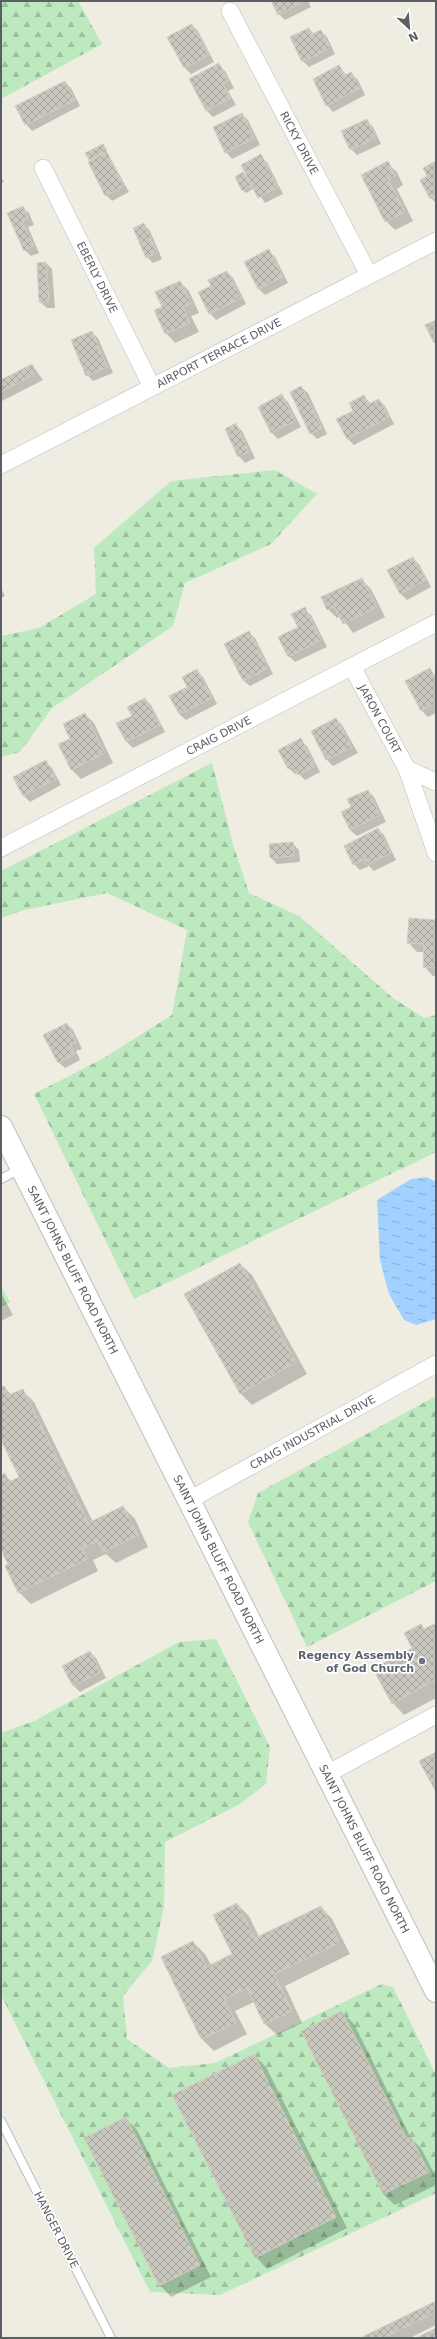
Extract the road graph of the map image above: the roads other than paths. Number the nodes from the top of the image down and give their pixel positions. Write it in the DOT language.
graph roads {
  1 [pos="230,11"];
  2 [pos="43,168"];
  3 [pos="436,241"];
  4 [pos="369,276"];
  5 [pos="152,387"];
  6 [pos="1,466"];
  7 [pos="436,623"];
  8 [pos="352,667"];
  9 [pos="408,770"];
  10 [pos="436,782"];
  11 [pos="1,848"];
  12 [pos="436,853"];
  13 [pos="1,1127"];
  14 [pos="22,1168"];
  15 [pos="1,1179"];
  16 [pos="436,1364"];
  17 [pos="189,1500"];
  18 [pos="436,1715"];
  19 [pos="328,1774"];
  20 [pos="436,1991"];
  21 [pos="1,2121"];
  22 [pos="111,2338"];
  1 -- 4 [label="street, RICKY DRIVE"];
  2 -- 5 [label="street, EBERLY DRIVE"];
  3 -- 4 [label="street, AIRPORT TERRACE DRIVE"];
  4 -- 5 [label="street, AIRPORT TERRACE DRIVE"];
  5 -- 6 [label="street, AIRPORT TERRACE DRIVE"];
  7 -- 8 [label="street, CRAIG DRIVE"];
  8 -- 9 [label="street, JARON COURT"];
  8 -- 11 [label="street, CRAIG DRIVE"];
  9 -- 10 [label="street"];
  9 -- 12 [label="street, JARON COURT"];
  13 -- 14 [label="main road, SAINT JOHNS BLUFF ROAD NORTH"];
  14 -- 15 [label="lane"];
  14 -- 17 [label="main road, SAINT JOHNS BLUFF ROAD NORTH"];
  16 -- 17 [label="street, CRAIG INDUSTRIAL DRIVE"];
  17 -- 19 [label="main road, SAINT JOHNS BLUFF ROAD NORTH"];
  18 -- 19 [label="street"];
  19 -- 20 [label="main road, SAINT JOHNS BLUFF ROAD NORTH"];
  21 -- 22 [label="lane, HANGER DRIVE"];
}
